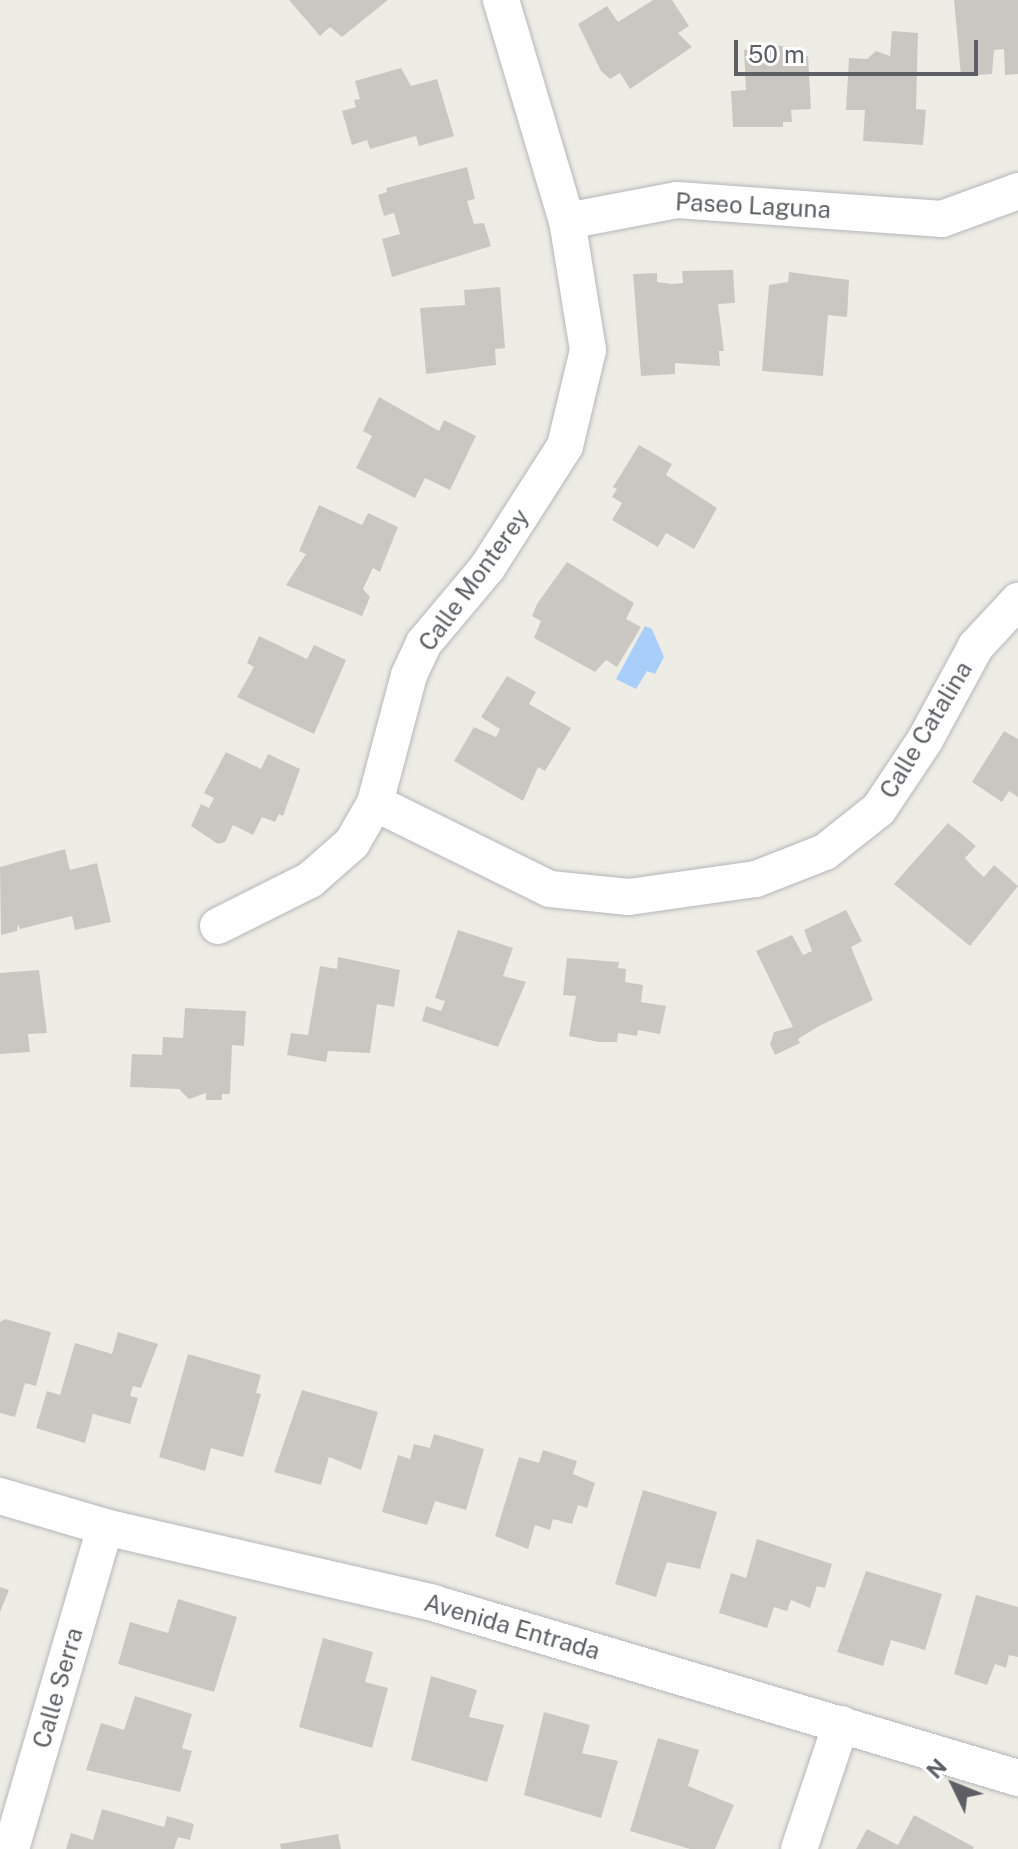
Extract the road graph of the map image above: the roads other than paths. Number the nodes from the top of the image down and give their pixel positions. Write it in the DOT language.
graph roads {
  1 [pos="501,0"];
  2 [pos="1018,191"];
  3 [pos="567,221"];
  4 [pos="1018,601"];
  5 [pos="375,803"];
  6 [pos="218,926"];
  7 [pos="0,1496"];
  8 [pos="105,1527"];
  9 [pos="841,1724"];
  10 [pos="1018,1778"];
  11 [pos="11,1849"];
  12 [pos="799,1849"];
  1 -- 3 [label="street"];
  2 -- 3 [label="street, Paseo Laguna"];
  3 -- 5 [label="street, Calle Monterey"];
  4 -- 5 [label="street, Calle Catalina"];
  5 -- 6 [label="street, Calle Monterey"];
  7 -- 8 [label="street, Avenida Entrada"];
  8 -- 9 [label="street, Avenida Entrada"];
  8 -- 11 [label="street, Calle Serra"];
  9 -- 10 [label="street, Avenida Entrada"];
  9 -- 12 [label="street"];
}
